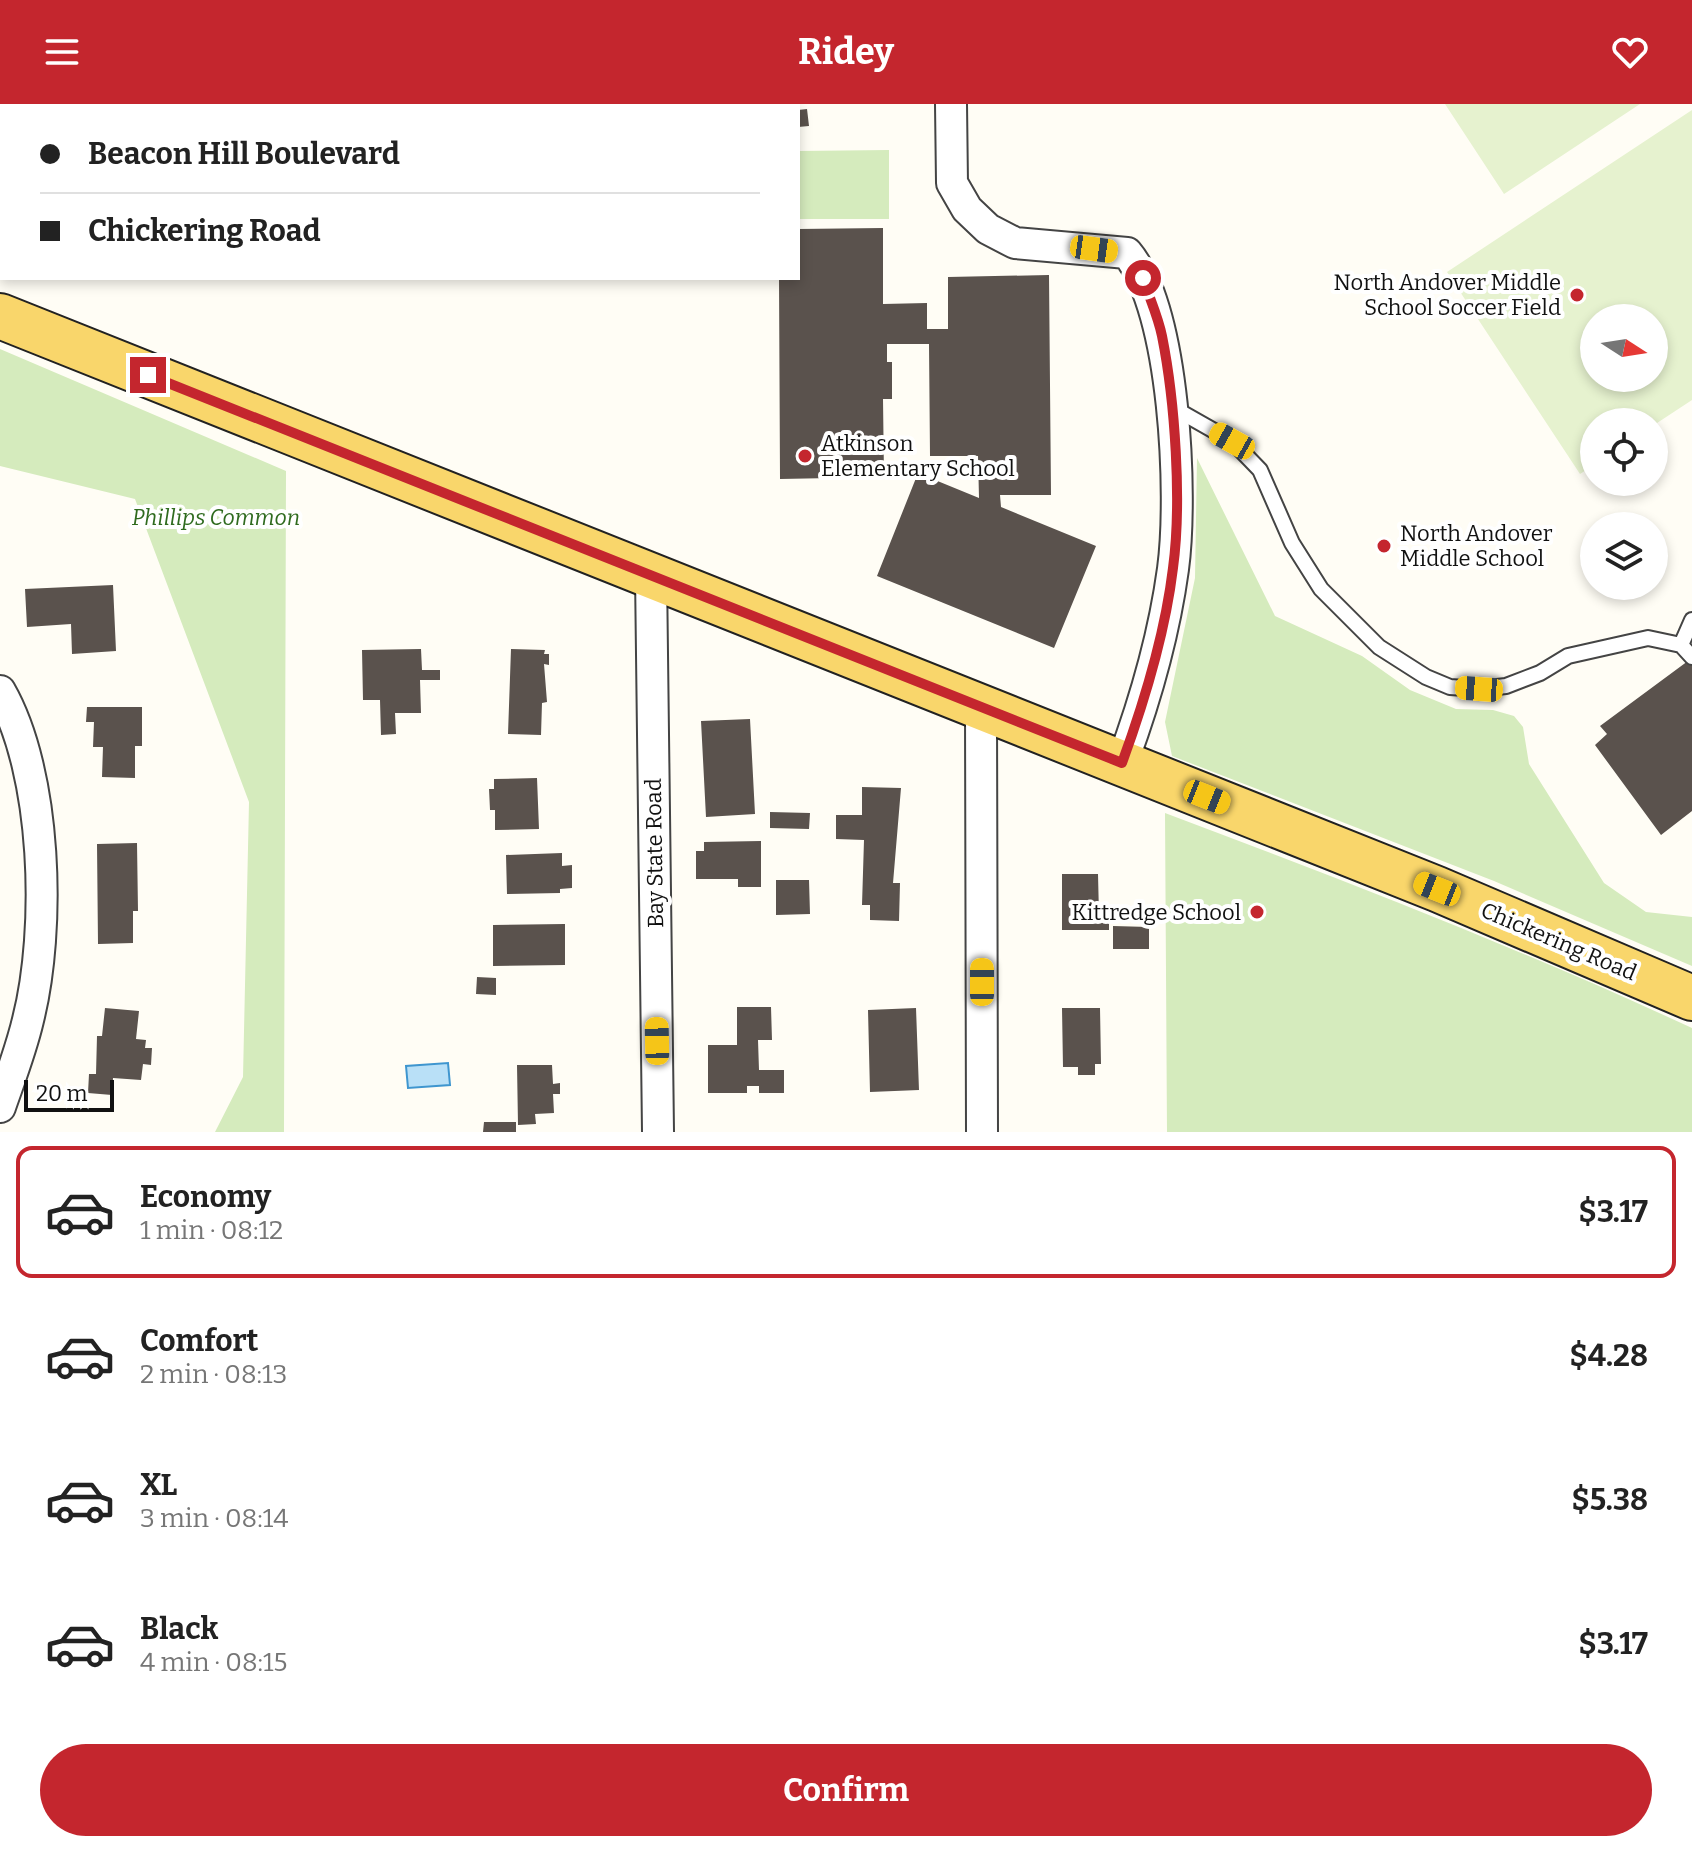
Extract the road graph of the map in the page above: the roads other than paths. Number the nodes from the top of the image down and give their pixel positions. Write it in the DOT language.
graph roads {
  1 [pos="951,104"];
  2 [pos="0,316"];
  3 [pos="1171,407"];
  4 [pos="651,574"];
  5 [pos="1692,620"];
  6 [pos="1681,645"];
  7 [pos="1692,657"];
  8 [pos="0,691"];
  9 [pos="981,707"];
  10 [pos="1122,763"];
  11 [pos="1692,998"];
  12 [pos="0,1107"];
  13 [pos="658,1132"];
  14 [pos="982,1132"];
  1 -- 3 [label="street"];
  2 -- 4 [label="main road, Chickering Road"];
  3 -- 6 [label="lane"];
  3 -- 10 [label="street"];
  4 -- 9 [label="main road, Chickering Road"];
  4 -- 13 [label="street, Bay State Road"];
  5 -- 6 [label="lane"];
  6 -- 7 [label="lane"];
  8 -- 12 [label="street"];
  9 -- 10 [label="main road, Chickering Road"];
  9 -- 14 [label="street"];
  10 -- 11 [label="main road, Chickering Road"];
}
